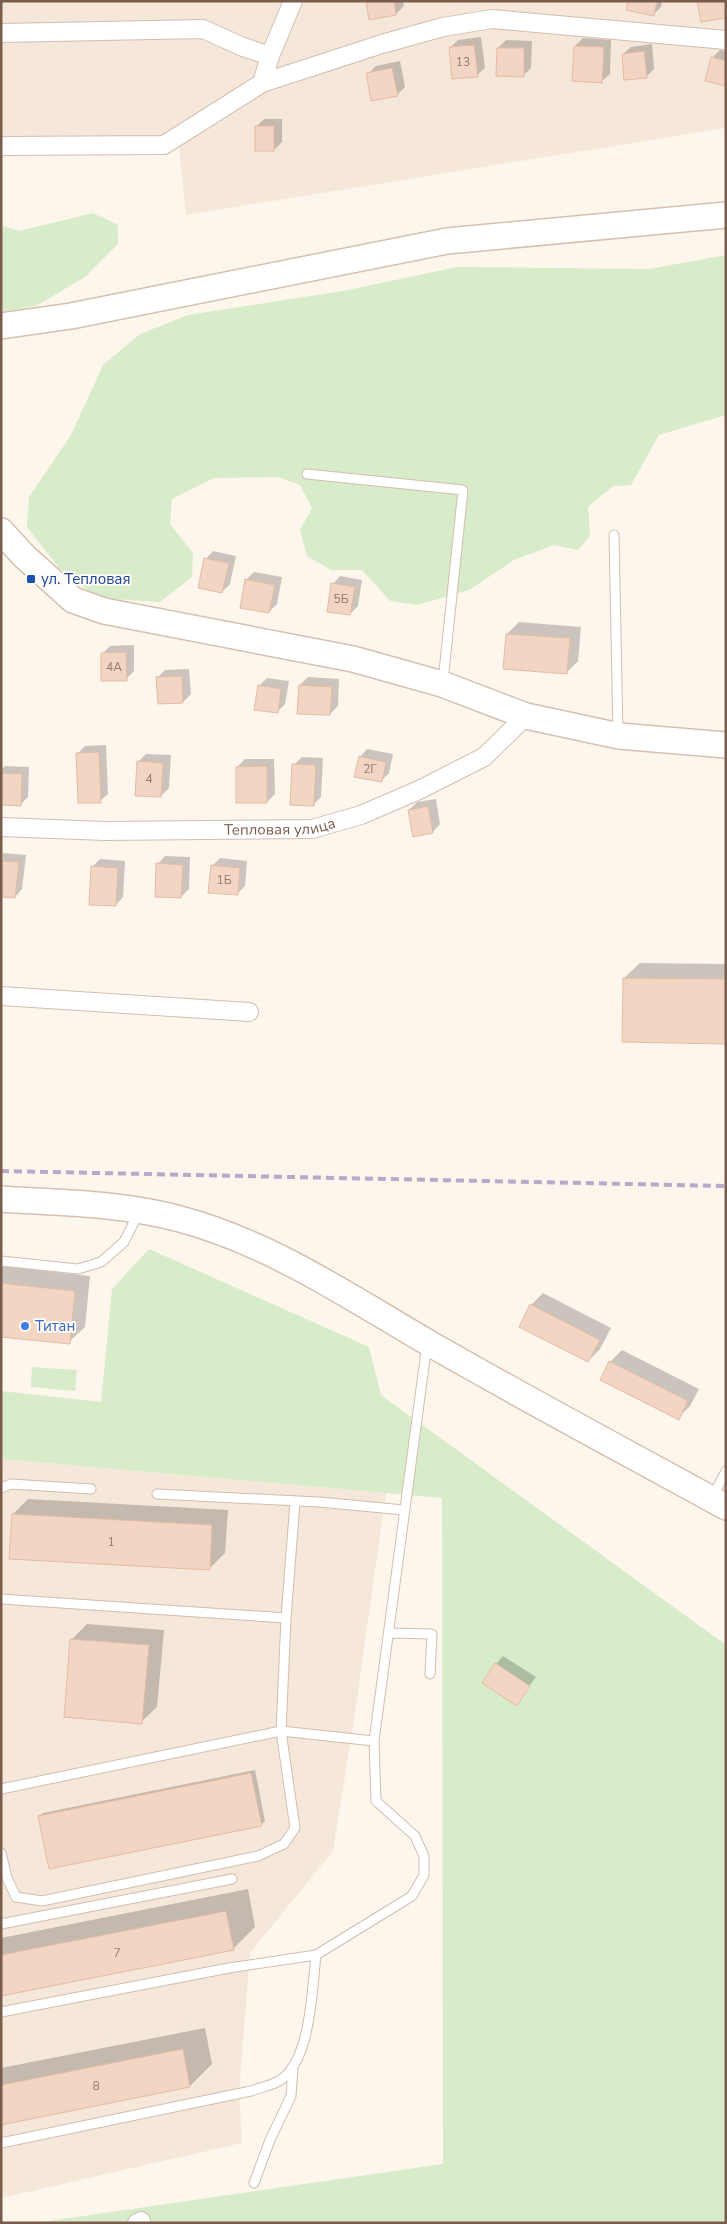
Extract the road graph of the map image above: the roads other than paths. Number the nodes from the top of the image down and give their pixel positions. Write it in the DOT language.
graph roads {
  1 [pos="293,1"];
  2 [pos="1,33"];
  3 [pos="726,40"];
  4 [pos="270,56"];
  5 [pos="262,83"];
  6 [pos="1,146"];
  7 [pos="726,215"];
  8 [pos="1,326"];
  9 [pos="307,474"];
  10 [pos="614,536"];
  11 [pos="6,541"];
  12 [pos="442,684"];
  13 [pos="526,716"];
  14 [pos="618,736"];
  15 [pos="726,745"];
  16 [pos="1,827"];
  17 [pos="1,996"];
  18 [pos="249,1012"];
  19 [pos="1,1200"];
  20 [pos="140,1210"];
  21 [pos="1,1261"];
  22 [pos="428,1342"];
  23 [pos="726,1471"];
  24 [pos="1,1488"];
  25 [pos="91,1489"];
  26 [pos="157,1494"];
  27 [pos="295,1502"];
  28 [pos="719,1503"];
  29 [pos="404,1510"];
  30 [pos="1,1599"];
  31 [pos="286,1618"];
  32 [pos="390,1633"];
  33 [pos="430,1674"];
  34 [pos="281,1731"];
  35 [pos="374,1741"];
  36 [pos="1,1789"];
  37 [pos="1,1853"];
  38 [pos="232,1879"];
  39 [pos="1,1924"];
  40 [pos="316,1955"];
  41 [pos="1,2012"];
  42 [pos="294,2068"];
  43 [pos="1,2143"];
  44 [pos="254,2183"];
  1 -- 4 [label="street"];
  2 -- 4 [label="street"];
  3 -- 5 [label="street"];
  4 -- 5 [label="street"];
  5 -- 6 [label="street"];
  7 -- 8 [label="street"];
  9 -- 12 [label="lane"];
  10 -- 14 [label="lane"];
  11 -- 12 [label="street"];
  12 -- 13 [label="street"];
  13 -- 14 [label="street"];
  13 -- 16 [label="street, Тепловая улица"];
  14 -- 15 [label="street"];
  17 -- 18 [label="street"];
  19 -- 20 [label="street"];
  20 -- 21 [label="lane"];
  20 -- 22 [label="street"];
  22 -- 28 [label="street"];
  22 -- 29 [label="lane"];
  23 -- 28 [label="lane"];
  24 -- 25 [label="lane"];
  26 -- 27 [label="lane"];
  27 -- 29 [label="lane"];
  27 -- 31 [label="lane"];
  29 -- 32 [label="lane"];
  30 -- 31 [label="lane"];
  31 -- 34 [label="lane"];
  32 -- 33 [label="lane"];
  32 -- 35 [label="lane"];
  34 -- 35 [label="lane"];
  34 -- 36 [label="lane"];
  34 -- 37 [label="lane"];
  35 -- 40 [label="lane"];
  38 -- 39 [label="lane"];
  40 -- 41 [label="lane"];
  40 -- 42 [label="lane"];
  42 -- 43 [label="lane"];
  42 -- 44 [label="lane"];
}
